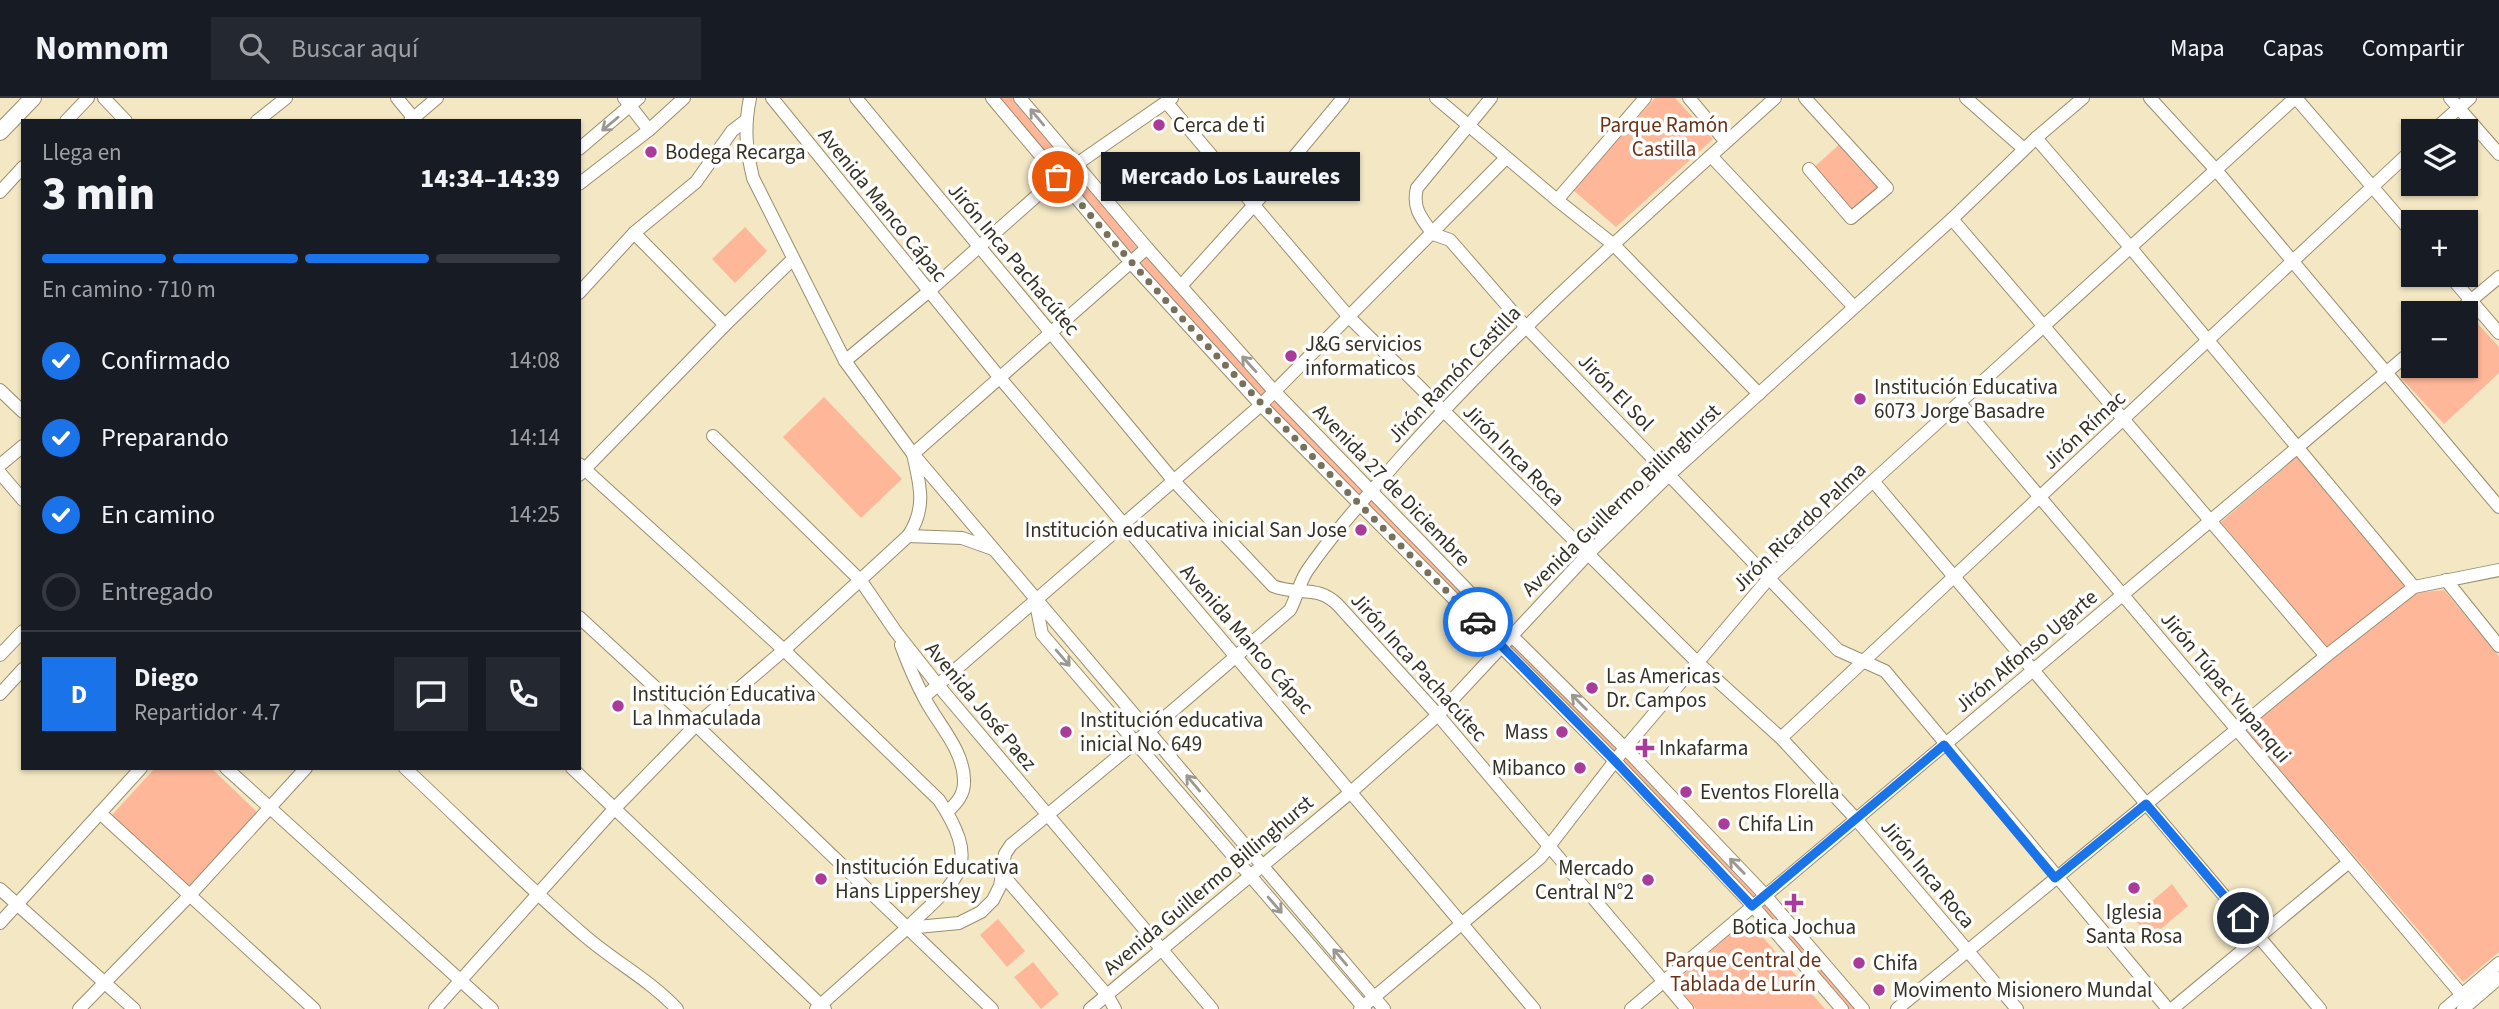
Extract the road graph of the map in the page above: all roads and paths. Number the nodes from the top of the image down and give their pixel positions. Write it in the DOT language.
graph roads {
  1 [pos="33,98"];
  2 [pos="88,98"];
  3 [pos="104,98"];
  4 [pos="286,98"];
  5 [pos="397,98"];
  6 [pos="438,98"];
  7 [pos="684,98"];
  8 [pos="750,98"];
  9 [pos="772,98"];
  10 [pos="856,98"];
  11 [pos="992,98"];
  12 [pos="1020,98"];
  13 [pos="1343,98"];
  14 [pos="1436,98"];
  15 [pos="1491,98"];
  16 [pos="1645,98"];
  17 [pos="1689,98"];
  18 [pos="1774,98"];
  19 [pos="1805,98"];
  20 [pos="1966,98"];
  21 [pos="2083,98"];
  22 [pos="2150,98"];
  23 [pos="2296,98"];
  24 [pos="2470,98"];
  25 [pos="1169,100"];
  26 [pos="632,101"];
  27 [pos="2454,103"];
  28 [pos="68,119"];
  29 [pos="124,119"];
  30 [pos="260,119"];
  31 [pos="412,119"];
  32 [pos="414,119"];
  33 [pos="2442,119"];
  34 [pos="745,121"];
  35 [pos="1467,125"];
  36 [pos="649,130"];
  37 [pos="0,132"];
  38 [pos="2036,138"];
  39 [pos="1726,142"];
  40 [pos="581,147"];
  41 [pos="2024,149"];
  42 [pos="2499,154"];
  43 [pos="1711,156"];
  44 [pos="1506,158"];
  45 [pos="2401,160"];
  46 [pos="1076,164"];
  47 [pos="21,169"];
  48 [pos="1809,169"];
  49 [pos="2216,170"];
  50 [pos="1058,177"];
  51 [pos="581,182"];
  52 [pos="2373,187"];
  53 [pos="0,192"];
  54 [pos="1557,200"];
  55 [pos="1254,205"];
  56 [pos="1952,219"];
  57 [pos="2401,220"];
  58 [pos="634,233"];
  59 [pos="1433,234"];
  60 [pos="1614,245"];
  61 [pos="978,247"];
  62 [pos="2130,247"];
  63 [pos="1147,248"];
  64 [pos="792,260"];
  65 [pos="2293,262"];
  66 [pos="1132,264"];
  67 [pos="2499,277"];
  68 [pos="1181,286"];
  69 [pos="2459,287"];
  70 [pos="581,291"];
  71 [pos="928,292"];
  72 [pos="2471,301"];
  73 [pos="1854,307"];
  74 [pos="2478,309"];
  75 [pos="1349,317"];
  76 [pos="725,325"];
  77 [pos="1525,326"];
  78 [pos="2044,327"];
  79 [pos="1218,330"];
  80 [pos="2499,333"];
  81 [pos="1051,334"];
  82 [pos="2207,341"];
  83 [pos="1203,343"];
  84 [pos="2401,360"];
  85 [pos="845,361"];
  86 [pos="2386,373"];
  87 [pos="1000,378"];
  88 [pos="0,390"];
  89 [pos="1274,391"];
  90 [pos="1759,394"];
  91 [pos="1960,403"];
  92 [pos="1261,405"];
  93 [pos="21,410"];
  94 [pos="1442,411"];
  95 [pos="2123,419"];
  96 [pos="713,436"];
  97 [pos="21,448"];
  98 [pos="2297,448"];
  99 [pos="913,454"];
  100 [pos="0,465"];
  101 [pos="581,470"];
  102 [pos="0,473"];
  103 [pos="1669,475"];
  104 [pos="1173,480"];
  105 [pos="1873,481"];
  106 [pos="1371,491"];
  107 [pos="2040,497"];
  108 [pos="21,498"];
  109 [pos="1359,504"];
  110 [pos="2499,507"];
  111 [pos="2210,521"];
  112 [pos="1122,524"];
  113 [pos="908,536"];
  114 [pos="993,549"];
  115 [pos="1588,554"];
  116 [pos="2499,570"];
  117 [pos="1770,577"];
  118 [pos="1954,577"];
  119 [pos="2446,580"];
  120 [pos="861,581"];
  121 [pos="2414,587"];
  122 [pos="1297,592"];
  123 [pos="2122,595"];
  124 [pos="1035,598"];
  125 [pos="581,619"];
  126 [pos="896,632"];
  127 [pos="21,633"];
  128 [pos="1511,635"];
  129 [pos="1502,645"];
  130 [pos="2499,646"];
  131 [pos="784,650"];
  132 [pos="0,655"];
  133 [pos="1236,656"];
  134 [pos="2326,656"];
  135 [pos="1698,662"];
  136 [pos="1863,662"];
  137 [pos="2033,670"];
  138 [pos="21,671"];
  139 [pos="937,684"];
  140 [pos="0,694"];
  141 [pos="924,697"];
  142 [pos="1438,715"];
  143 [pos="696,725"];
  144 [pos="2236,729"];
  145 [pos="1149,731"];
  146 [pos="1781,738"];
  147 [pos="1136,742"];
  148 [pos="1944,745"];
  149 [pos="1625,748"];
  150 [pos="1615,761"];
  151 [pos="139,770"];
  152 [pos="228,770"];
  153 [pos="304,770"];
  154 [pos="407,770"];
  155 [pos="574,770"];
  156 [pos="1351,792"];
  157 [pos="2146,804"];
  158 [pos="270,807"];
  159 [pos="615,808"];
  160 [pos="947,812"];
  161 [pos="100,813"];
  162 [pos="1046,814"];
  163 [pos="1856,820"];
  164 [pos="1550,847"];
  165 [pos="2349,862"];
  166 [pos="1263,864"];
  167 [pos="1002,874"];
  168 [pos="1250,875"];
  169 [pos="2055,878"];
  170 [pos="0,889"];
  171 [pos="539,893"];
  172 [pos="190,895"];
  173 [pos="1765,895"];
  174 [pos="17,904"];
  175 [pos="1752,906"];
  176 [pos="0,923"];
  177 [pos="1461,924"];
  178 [pos="907,928"];
  179 [pos="2259,937"];
  180 [pos="1160,950"];
  181 [pos="1967,950"];
  182 [pos="2499,963"];
  183 [pos="2499,978"];
  184 [pos="1663,980"];
  185 [pos="461,981"];
  186 [pos="105,983"];
  187 [pos="1107,995"];
  188 [pos="1373,997"];
  189 [pos="2467,1004"];
  190 [pos="820,1008"];
  191 [pos="1362,1008"];
  192 [pos="79,1009"];
  193 [pos="134,1009"];
  194 [pos="314,1009"];
  195 [pos="435,1009"];
  196 [pos="492,1009"];
  197 [pos="677,1009"];
  198 [pos="992,1009"];
  199 [pos="1090,1009"];
  200 [pos="1115,1009"];
  201 [pos="1212,1009"];
  202 [pos="1384,1009"];
  203 [pos="1534,1009"];
  204 [pos="1630,1009"];
  205 [pos="1688,1009"];
  206 [pos="1843,1009"];
  207 [pos="1863,1009"];
  208 [pos="1897,1009"];
  209 [pos="2017,1009"];
  210 [pos="2170,1009"];
  211 [pos="2320,1009"];
  212 [pos="2445,1009"];
  1 -- 37 [label="main road"];
  2 -- 28 [label="street"];
  3 -- 29 [label="street"];
  4 -- 30 [label="street"];
  5 -- 31 [label="street"];
  6 -- 32 [label="street"];
  7 -- 36 [label="street"];
  8 -- 34 [label="street"];
  9 -- 71 [label="street, Avenida Manco Cápac"];
  10 -- 61 [label="street, Jirón Inca Pachacútec"];
  11 -- 50 [label="street, Avenida 27 de Diciembre"];
  46 -- 12 [label="street, Avenida 27 de Diciembre, one-way"];
  13 -- 55 [label="street"];
  14 -- 35 [label="street"];
  15 -- 35 [label="street"];
  16 -- 54 [label="street"];
  17 -- 39 [label="street"];
  18 -- 39 [label="street, Jirón Ramón Castilla"];
  19 -- 48 [label="street"];
  20 -- 41 [label="street"];
  21 -- 38 [label="street, Avenida Guillermo Billinghurst"];
  22 -- 49 [label="street"];
  23 -- 49 [label="street, Jirón Ricardo Palma"];
  23 -- 52 [label="street"];
  24 -- 27 [label="street"];
  25 -- 46 [label="street"];
  25 -- 55 [label="street, Jirón Inca Roca"];
  26 -- 36 [label="street"];
  26 -- 40 [label="street, one-way"];
  27 -- 33 [label="street"];
  27 -- 42 [label="street"];
  34 -- 58 [label="street"];
  34 -- 64 [label="street"];
  35 -- 44 [label="street"];
  35 -- 59 [label="street"];
  36 -- 51 [label="street"];
  38 -- 41 [label="street, Avenida Guillermo Billinghurst"];
  38 -- 62 [label="street"];
  39 -- 43 [label="street, Jirón Ramón Castilla"];
  41 -- 56 [label="street, Avenida Guillermo Billinghurst"];
  43 -- 60 [label="street, Jirón Ramón Castilla"];
  43 -- 73 [label="street"];
  44 -- 54 [label="street"];
  44 -- 59 [label="street"];
  45 -- 52 [label="street, Jirón Rímac"];
  46 -- 50 [label="street"];
  46 -- 63 [label="street, Avenida 27 de Diciembre"];
  47 -- 53 [label="street"];
  49 -- 62 [label="street, Jirón Ricardo Palma"];
  49 -- 65 [label="street"];
  50 -- 61 [label="street"];
  50 -- 66 [label="street, Avenida 27 de Diciembre"];
  52 -- 57 [label="street"];
  52 -- 65 [label="street, Jirón Rímac"];
  54 -- 60 [label="street"];
  55 -- 68 [label="street"];
  55 -- 75 [label="street, Jirón Inca Roca"];
  56 -- 73 [label="street, Avenida Guillermo Billinghurst"];
  56 -- 78 [label="street"];
  58 -- 70 [label="street"];
  58 -- 76 [label="street"];
  59 -- 75 [label="street"];
  59 -- 77 [label="street, Jirón El Sol"];
  60 -- 77 [label="street, Jirón Ramón Castilla"];
  60 -- 90 [label="street"];
  61 -- 71 [label="street"];
  61 -- 81 [label="street, Jirón Inca Pachacútec"];
  62 -- 78 [label="street, Jirón Ricardo Palma"];
  62 -- 82 [label="street"];
  63 -- 66 [label="street"];
  63 -- 68 [label="street, Avenida 27 de Diciembre"];
  64 -- 76 [label="street"];
  64 -- 85 [label="street"];
  65 -- 82 [label="street, Jirón Rímac"];
  65 -- 86 [label="street"];
  66 -- 81 [label="street"];
  66 -- 83 [label="street, Avenida 27 de Diciembre"];
  67 -- 72 [label="street"];
  68 -- 79 [label="street, Avenida 27 de Diciembre"];
  69 -- 72 [label="street"];
  71 -- 85 [label="street"];
  71 -- 87 [label="street, Avenida Manco Cápac"];
  73 -- 90 [label="street, Avenida Guillermo Billinghurst"];
  74 -- 80 [label="street"];
  75 -- 89 [label="street"];
  75 -- 94 [label="street, Jirón Inca Roca"];
  76 -- 101 [label="street"];
  77 -- 94 [label="street, Jirón Ramón Castilla"];
  77 -- 103 [label="street, Jirón El Sol"];
  78 -- 91 [label="street, Jirón Ricardo Palma"];
  78 -- 95 [label="street"];
  79 -- 83 [label="street"];
  89 -- 79 [label="street, Avenida 27 de Diciembre, one-way"];
  81 -- 87 [label="street"];
  81 -- 104 [label="street, Jirón Inca Pachacútec"];
  82 -- 95 [label="street, Jirón Rímac"];
  82 -- 98 [label="street"];
  83 -- 92 [label="street, Avenida 27 de Diciembre"];
  84 -- 86 [label="street, Jirón Alfonso Ugarte"];
  85 -- 99 [label="street"];
  86 -- 98 [label="street, Jirón Alfonso Ugarte"];
  86 -- 110 [label="street"];
  87 -- 99 [label="street"];
  87 -- 112 [label="street, Avenida Manco Cápac"];
  88 -- 93 [label="street"];
  89 -- 92 [label="street"];
  89 -- 106 [label="street, Avenida 27 de Diciembre"];
  90 -- 103 [label="street, Avenida Guillermo Billinghurst"];
  91 -- 105 [label="street, Jirón Ricardo Palma"];
  91 -- 107 [label="street, Jirón Túpac Yupanqui"];
  92 -- 104 [label="street"];
  92 -- 109 [label="street, Avenida 27 de Diciembre"];
  94 -- 106 [label="street, Jirón Ramón Castilla"];
  94 -- 115 [label="street, Jirón Inca Roca"];
  95 -- 107 [label="street, Jirón Rímac"];
  95 -- 111 [label="street"];
  96 -- 120 [label="street, Avenida José Paez"];
  97 -- 100 [label="street"];
  98 -- 111 [label="street, Jirón Alfonso Ugarte"];
  98 -- 121 [label="street"];
  99 -- 113 [label="street"];
  99 -- 114 [label="street"];
  101 -- 131 [label="street"];
  102 -- 108 [label="street"];
  103 -- 115 [label="street, Avenida Guillermo Billinghurst"];
  103 -- 117 [label="street, Jirón El Sol"];
  104 -- 112 [label="street"];
  104 -- 122 [label="street, Jirón Inca Pachacútec"];
  105 -- 117 [label="street, Jirón Ricardo Palma"];
  105 -- 118 [label="street"];
  106 -- 109 [label="street, Jirón Ramón Castilla"];
  106 -- 128 [label="street, Avenida 27 de Diciembre"];
  107 -- 118 [label="street, Jirón Rímac"];
  107 -- 123 [label="street, Jirón Túpac Yupanqui"];
  109 -- 122 [label="street, Jirón Ramón Castilla"];
  109 -- 129 [label="street, Avenida 27 de Diciembre"];
  111 -- 123 [label="street, Jirón Alfonso Ugarte"];
  111 -- 134 [label="street"];
  112 -- 124 [label="street"];
  112 -- 133 [label="street, Avenida Manco Cápac"];
  113 -- 114 [label="street"];
  113 -- 120 [label="street"];
  114 -- 124 [label="street"];
  115 -- 128 [label="street, Avenida Guillermo Billinghurst"];
  115 -- 135 [label="street, Jirón Inca Roca"];
  116 -- 119 [label="street"];
  117 -- 135 [label="street, Jirón Ricardo Palma"];
  117 -- 136 [label="street, Jirón El Sol"];
  118 -- 136 [label="street, Jirón Rímac"];
  118 -- 137 [label="street"];
  119 -- 121 [label="street"];
  119 -- 130 [label="street"];
  120 -- 126 [label="street, Avenida José Paez"];
  120 -- 131 [label="street"];
  121 -- 134 [label="street"];
  122 -- 133 [label="street, Jirón Ramón Castilla"];
  122 -- 142 [label="street, Jirón Inca Pachacútec"];
  123 -- 137 [label="street, Jirón Alfonso Ugarte"];
  123 -- 144 [label="street, Jirón Túpac Yupanqui"];
  124 -- 139 [label="street"];
  124 -- 145 [label="street"];
  124 -- 147 [label="street, one-way"];
  125 -- 143 [label="street"];
  126 -- 139 [label="street, Avenida José Paez"];
  126 -- 141 [label="street"];
  127 -- 132 [label="street"];
  128 -- 129 [label="street, Avenida Guillermo Billinghurst"];
  149 -- 128 [label="street, Avenida 27 de Diciembre, one-way"];
  129 -- 142 [label="street, Avenida Guillermo Billinghurst"];
  129 -- 150 [label="street, Avenida 27 de Diciembre"];
  131 -- 143 [label="street"];
  131 -- 160 [label="street"];
  133 -- 145 [label="street, Jirón Ramón Castilla"];
  133 -- 156 [label="street, Avenida Manco Cápac"];
  134 -- 144 [label="street"];
  135 -- 146 [label="street, Jirón Inca Roca"];
  135 -- 149 [label="street, Jirón Ricardo Palma"];
  136 -- 146 [label="street, Jirón Rímac"];
  136 -- 148 [label="street, Jirón El Sol"];
  137 -- 148 [label="street, Jirón Alfonso Ugarte"];
  137 -- 157 [label="street"];
  138 -- 140 [label="street"];
  139 -- 141 [label="street"];
  139 -- 162 [label="street, Avenida José Paez"];
  141 -- 160 [label="street"];
  142 -- 156 [label="street, Avenida Guillermo Billinghurst"];
  142 -- 164 [label="street, Jirón Inca Pachacútec"];
  143 -- 159 [label="street"];
  143 -- 178 [label="street"];
  144 -- 157 [label="street"];
  144 -- 165 [label="street, Jirón Túpac Yupanqui"];
  145 -- 147 [label="street, Jirón Ramón Castilla"];
  166 -- 145 [label="street, one-way"];
  146 -- 163 [label="street, Jirón Inca Roca"];
  147 -- 162 [label="street, Jirón Ramón Castilla"];
  147 -- 168 [label="street"];
  148 -- 163 [label="street, Jirón Alfonso Ugarte"];
  148 -- 169 [label="street, Jirón El Sol"];
  149 -- 150 [label="street, Jirón Ricardo Palma"];
  173 -- 149 [label="street, Avenida 27 de Diciembre, one-way"];
  150 -- 164 [label="street, Jirón Ricardo Palma"];
  150 -- 175 [label="street, Avenida 27 de Diciembre"];
  151 -- 161 [label="street"];
  152 -- 158 [label="street"];
  153 -- 158 [label="street"];
  154 -- 171 [label="street"];
  155 -- 159 [label="street"];
  156 -- 166 [label="street, Avenida Guillermo Billinghurst"];
  156 -- 177 [label="street, Avenida Manco Cápac"];
  157 -- 169 [label="street"];
  157 -- 179 [label="street"];
  158 -- 172 [label="street"];
  158 -- 185 [label="street"];
  159 -- 171 [label="street"];
  159 -- 190 [label="street"];
  160 -- 178 [label="street"];
  161 -- 172 [label="street"];
  161 -- 174 [label="street"];
  162 -- 167 [label="street, Jirón Ramón Castilla"];
  162 -- 180 [label="street, Avenida José Paez"];
  163 -- 173 [label="street, Jirón Alfonso Ugarte"];
  163 -- 181 [label="street, Jirón Inca Roca"];
  164 -- 177 [label="street, Jirón Ricardo Palma"];
  164 -- 184 [label="street, Jirón Inca Pachacútec"];
  165 -- 179 [label="street"];
  165 -- 189 [label="street, Jirón Túpac Yupanqui"];
  166 -- 168 [label="street, Avenida Guillermo Billinghurst"];
  188 -- 166 [label="street, one-way"];
  167 -- 178 [label="street, Jirón Ramón Castilla"];
  167 -- 187 [label="street"];
  168 -- 180 [label="street, Avenida Guillermo Billinghurst"];
  168 -- 191 [label="street, one-way"];
  169 -- 181 [label="street"];
  169 -- 210 [label="street, Jirón El Sol"];
  170 -- 174 [label="street"];
  171 -- 185 [label="street"];
  171 -- 197 [label="street"];
  172 -- 186 [label="street"];
  172 -- 194 [label="street"];
  173 -- 175 [label="street, Jirón Alfonso Ugarte"];
  173 -- 207 [label="street, Avenida 27 de Diciembre"];
  174 -- 176 [label="street"];
  174 -- 186 [label="street"];
  175 -- 184 [label="street, Jirón Alfonso Ugarte"];
  175 -- 206 [label="street, Avenida 27 de Diciembre"];
  177 -- 188 [label="street, Jirón Ricardo Palma"];
  177 -- 203 [label="street, Avenida Manco Cápac"];
  178 -- 190 [label="street"];
  178 -- 198 [label="street"];
  179 -- 210 [label="street"];
  179 -- 211 [label="street"];
  180 -- 187 [label="street, Avenida Guillermo Billinghurst"];
  180 -- 201 [label="street, Avenida José Paez"];
  181 -- 208 [label="street"];
  181 -- 209 [label="street, Jirón Inca Roca"];
  182 -- 189 [label="street"];
  183 -- 189 [label="street"];
  184 -- 204 [label="street, Jirón Alfonso Ugarte"];
  184 -- 205 [label="street, Jirón Inca Pachacútec"];
  185 -- 195 [label="street"];
  185 -- 196 [label="street"];
  186 -- 192 [label="street"];
  186 -- 193 [label="street"];
  187 -- 199 [label="street, Avenida Guillermo Billinghurst"];
  187 -- 200 [label="street"];
  188 -- 191 [label="street, Jirón Ricardo Palma"];
  188 -- 202 [label="street"];
  189 -- 212 [label="street"];
}
